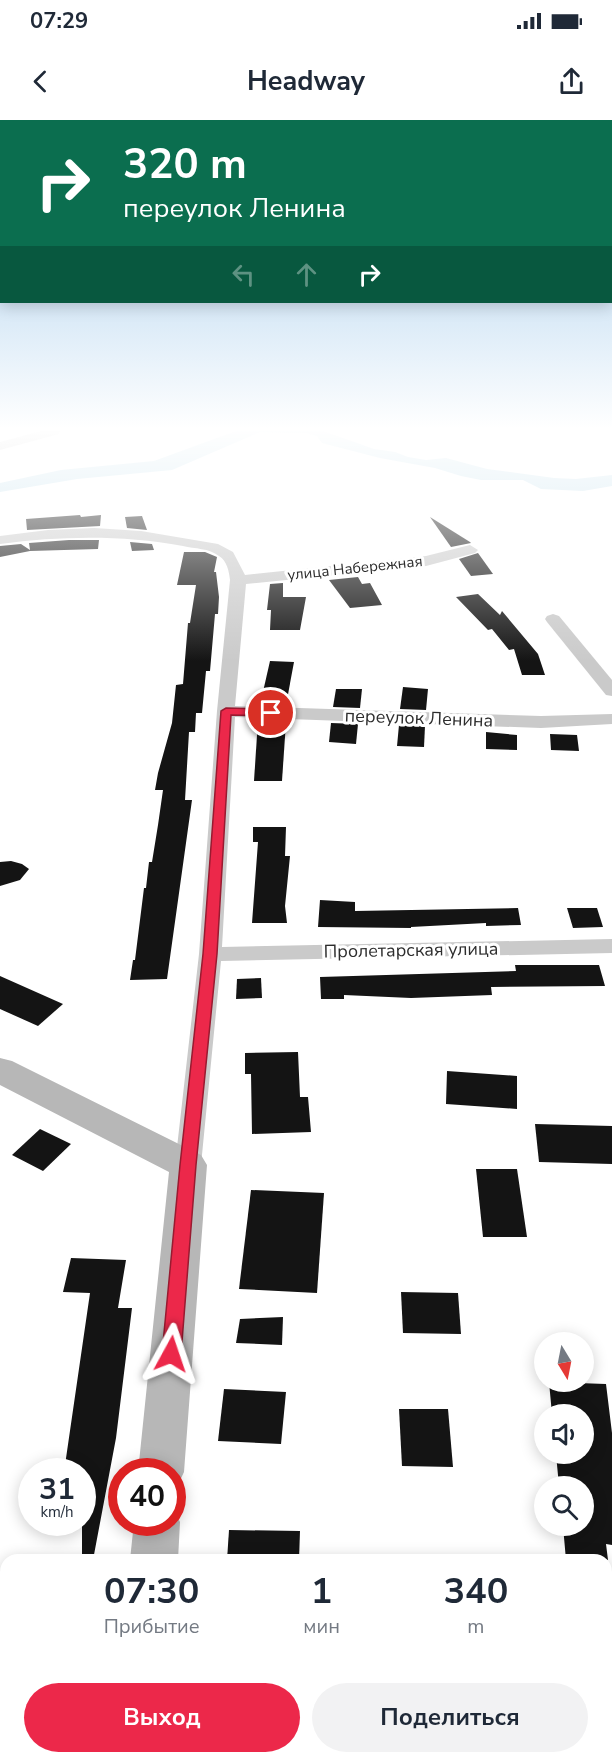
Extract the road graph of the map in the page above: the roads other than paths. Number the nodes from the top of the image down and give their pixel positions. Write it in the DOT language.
graph roads {
  1 [pos="0,540"];
  2 [pos="470,549"];
  3 [pos="236,572"];
  4 [pos="553,619"];
  5 [pos="612,691"];
  6 [pos="226,711"];
  7 [pos="612,719"];
  8 [pos="612,946"];
  9 [pos="210,954"];
  10 [pos="0,1070"];
  11 [pos="188,1165"];
  12 [pos="162,1458"];
  13 [pos="156,1536"];
  14 [pos="154,1554"];
  1 -- 3 [label="street"];
  2 -- 3 [label="street, улица Набережная"];
  3 -- 6 [label="street"];
  4 -- 5 [label="street"];
  6 -- 7 [label="street, переулок Ленина"];
  6 -- 9 [label="street"];
  8 -- 9 [label="street, Пролетарская улица"];
  9 -- 11 [label="street"];
  10 -- 11 [label="street"];
  11 -- 12 [label="street"];
  13 -- 14 [label="street"];
}
